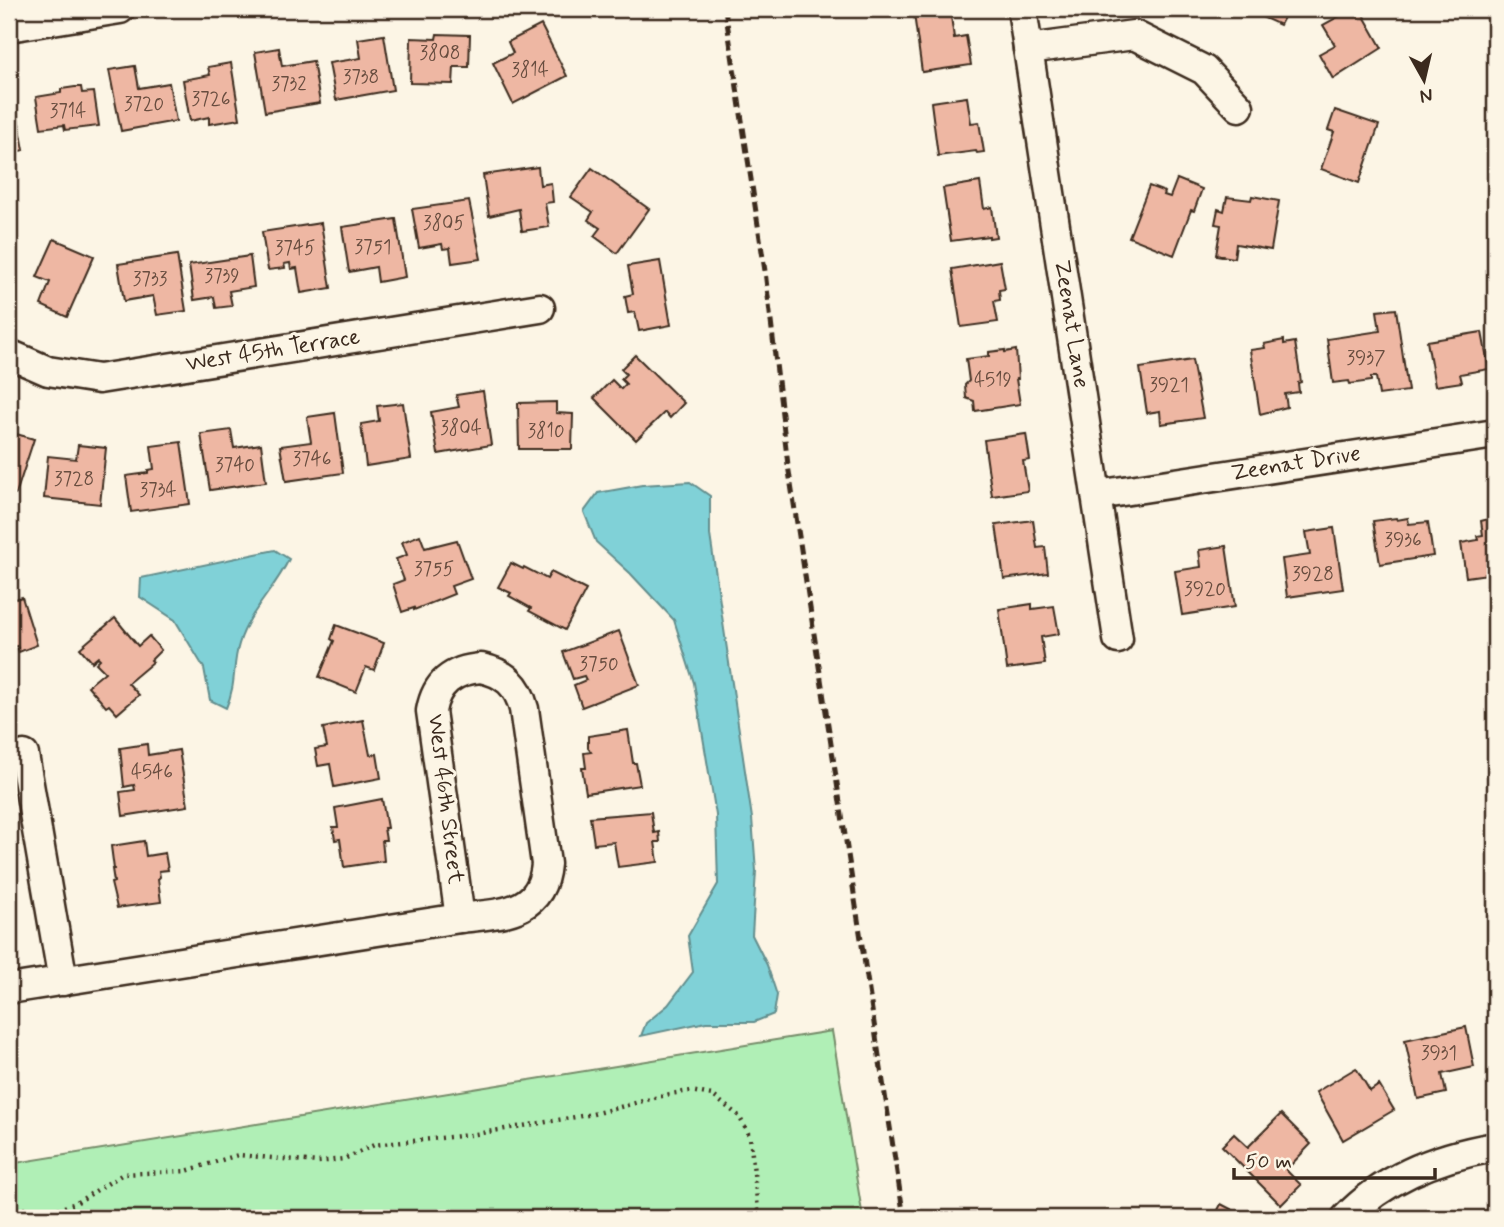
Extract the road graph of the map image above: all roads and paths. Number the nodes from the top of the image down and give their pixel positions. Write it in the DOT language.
graph roads {
  1 [pos="120,9"];
  2 [pos="1022,9"];
  3 [pos="9,27"];
  4 [pos="1028,49"];
  5 [pos="1239,107"];
  6 [pos="540,308"];
  7 [pos="9,354"];
  8 [pos="1495,433"];
  9 [pos="1097,495"];
  10 [pos="1118,639"];
  11 [pos="24,755"];
  12 [pos="460,918"];
  13 [pos="63,981"];
  14 [pos="9,989"];
  15 [pos="1495,1147"];
  16 [pos="9,1208"];
  17 [pos="760,1218"];
  18 [pos="1346,1218"];
  1 -- 3 [label="street"];
  2 -- 4 [label="street, Zeenat Lane"];
  4 -- 5 [label="street"];
  4 -- 9 [label="street, Zeenat Lane"];
  6 -- 7 [label="street, West 45th Terrace"];
  8 -- 9 [label="street, Zeenat Drive"];
  9 -- 10 [label="street, Zeenat Lane"];
  11 -- 13 [label="street"];
  12 -- 12 [label="street, West 46th Street"];
  12 -- 13 [label="street, West 46th Street"];
  13 -- 14 [label="street, West 46th Street"];
  15 -- 18 [label="street"];
  16 -- 17 [label="path"];
}
